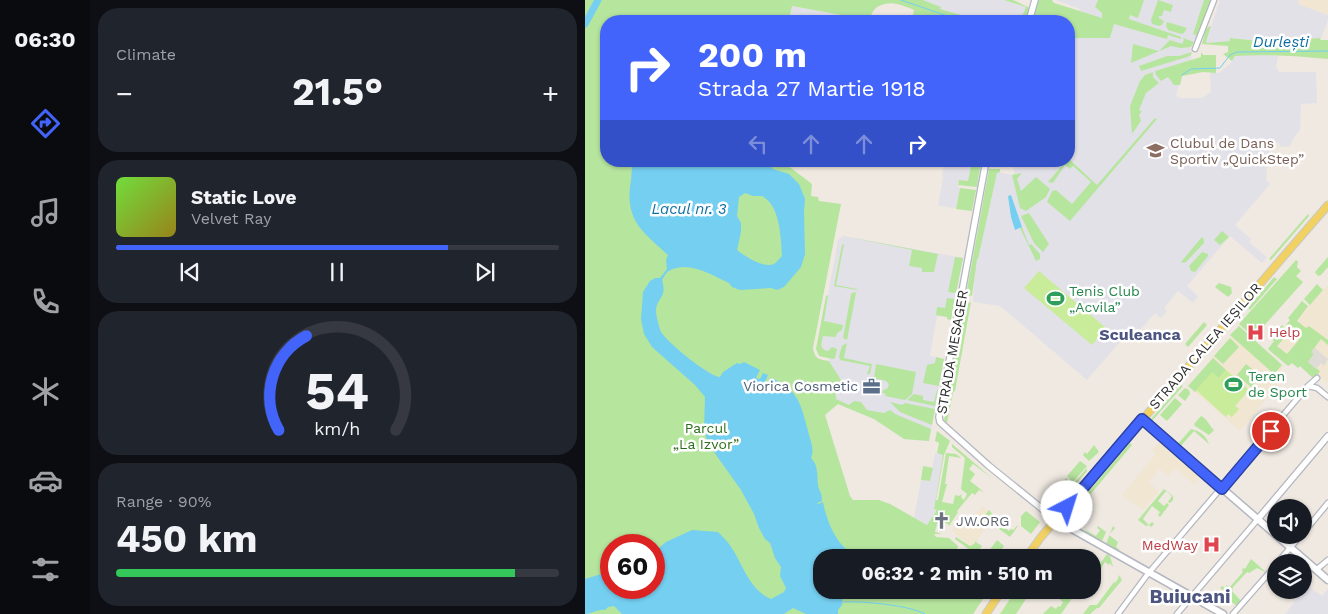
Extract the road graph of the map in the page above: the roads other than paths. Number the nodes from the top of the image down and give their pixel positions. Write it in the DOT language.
graph roads {
  1 [pos="1035,0"];
  2 [pos="1214,0"];
  3 [pos="1031,15"];
  4 [pos="1195,49"];
  5 [pos="985,167"];
  6 [pos="1328,205"];
  7 [pos="1317,378"];
  8 [pos="1308,386"];
  9 [pos="1328,397"];
  10 [pos="1142,419"];
  11 [pos="1328,436"];
  12 [pos="1222,489"];
  13 [pos="1328,504"];
  14 [pos="1258,519"];
  15 [pos="1055,520"];
  16 [pos="1312,523"];
  17 [pos="1294,544"];
  18 [pos="1291,548"];
  19 [pos="1032,549"];
  20 [pos="1286,554"];
  21 [pos="1328,560"];
  22 [pos="1317,570"];
  23 [pos="1151,573"];
  24 [pos="1267,575"];
  25 [pos="1328,580"];
  26 [pos="1192,596"];
  27 [pos="996,599"];
  28 [pos="986,614"];
  29 [pos="1118,614"];
  30 [pos="1177,614"];
  31 [pos="1223,614"];
  32 [pos="1233,614"];
  1 -- 3 [label="street"];
  2 -- 4 [label="street"];
  5 -- 15 [label="street, STRADA MESAGER"];
  6 -- 10 [label="main road, STRADA CALEA IEȘILOR"];
  7 -- 8 [label="street"];
  8 -- 9 [label="street"];
  8 -- 12 [label="street"];
  10 -- 12 [label="main road"];
  10 -- 15 [label="main road, STRADA CALEA IEȘILOR"];
  11 -- 14 [label="street"];
  12 -- 14 [label="main road"];
  12 -- 23 [label="street"];
  13 -- 16 [label="street"];
  14 -- 18 [label="main road"];
  14 -- 26 [label="street"];
  15 -- 19 [label="main road, STRADA CALEA IEȘILOR"];
  15 -- 23 [label="main road"];
  17 -- 18 [label="street"];
  18 -- 20 [label="street"];
  18 -- 22 [label="main road"];
  21 -- 22 [label="street"];
  22 -- 25 [label="main road"];
  23 -- 26 [label="main road"];
  23 -- 29 [label="street"];
  24 -- 32 [label="street"];
  26 -- 30 [label="street"];
  26 -- 31 [label="main road"];
  27 -- 28 [label="main road"];
}
